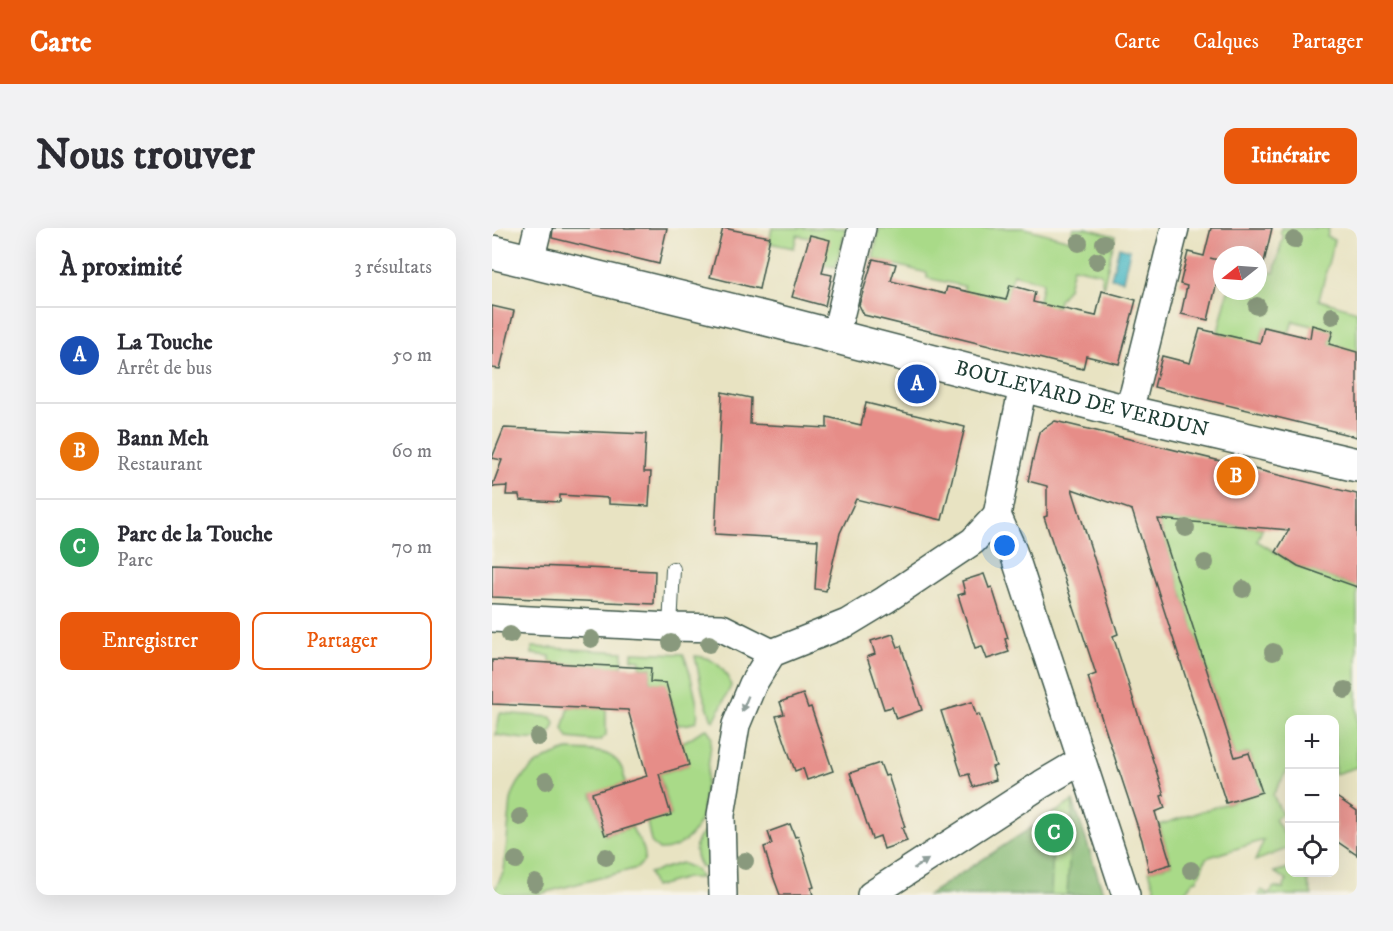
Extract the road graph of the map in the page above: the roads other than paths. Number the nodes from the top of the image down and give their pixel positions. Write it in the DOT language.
graph roads {
  1 [pos="538,228"];
  2 [pos="862,228"];
  3 [pos="1175,228"];
  4 [pos="492,252"];
  5 [pos="530,261"];
  6 [pos="835,337"];
  7 [pos="1023,386"];
  8 [pos="1127,412"];
  9 [pos="1357,465"];
  10 [pos="996,515"];
  11 [pos="673,569"];
  12 [pos="492,618"];
  13 [pos="669,627"];
  14 [pos="772,653"];
  15 [pos="1081,761"];
  16 [pos="723,895"];
  17 [pos="871,895"];
  18 [pos="1126,895"];
  1 -- 5 [label="street"];
  2 -- 6 [label="street"];
  3 -- 8 [label="street"];
  4 -- 5 [label="main road, BOULEVARD DE VERDUN"];
  5 -- 6 [label="main road, BOULEVARD DE VERDUN"];
  6 -- 7 [label="main road, BOULEVARD DE VERDUN"];
  7 -- 8 [label="main road, BOULEVARD DE VERDUN"];
  7 -- 10 [label="street"];
  8 -- 9 [label="main road, BOULEVARD DE VERDUN"];
  10 -- 14 [label="street"];
  10 -- 15 [label="street"];
  11 -- 13 [label="lane"];
  12 -- 13 [label="street"];
  13 -- 14 [label="street"];
  14 -- 16 [label="street, one-way"];
  17 -- 15 [label="street, one-way"];
  15 -- 18 [label="street"];
}
